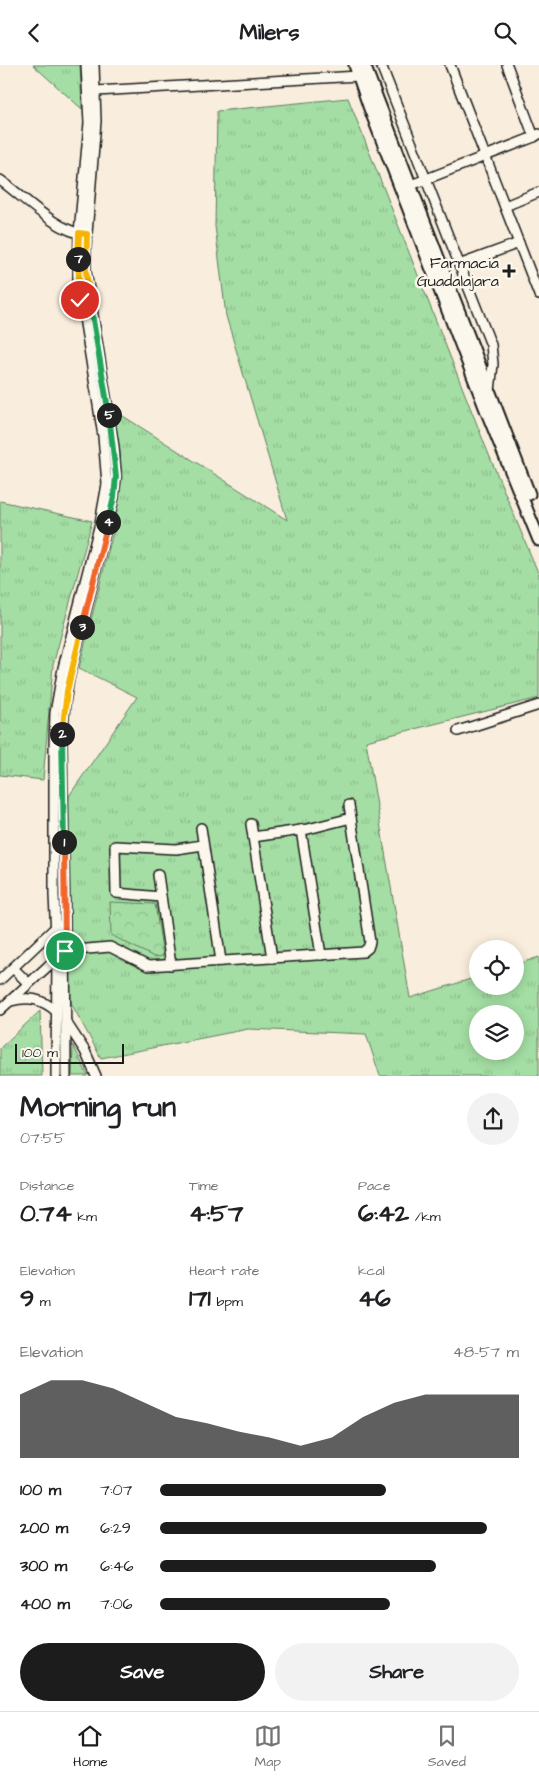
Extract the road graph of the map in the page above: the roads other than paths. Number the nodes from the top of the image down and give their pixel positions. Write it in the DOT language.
graph roads {
  1 [pos="86,65"];
  2 [pos="94,65"];
  3 [pos="355,65"];
  4 [pos="364,65"];
  5 [pos="381,65"];
  6 [pos="450,65"];
  7 [pos="507,65"];
  8 [pos="359,76"];
  9 [pos="96,91"];
  10 [pos="393,97"];
  11 [pos="378,103"];
  12 [pos="537,136"];
  13 [pos="485,156"];
  14 [pos="0,179"];
  15 [pos="425,179"];
  16 [pos="406,187"];
  17 [pos="539,192"];
  18 [pos="505,205"];
  19 [pos="83,233"];
  20 [pos="519,243"];
  21 [pos="459,265"];
  22 [pos="539,295"];
  23 [pos="490,393"];
  24 [pos="526,496"];
  25 [pos="539,519"];
  26 [pos="539,540"];
  27 [pos="539,705"];
  28 [pos="458,731"];
  29 [pos="349,805"];
  30 [pos="351,818"];
  31 [pos="251,824"];
  32 [pos="201,828"];
  33 [pos="301,830"];
  34 [pos="253,837"];
  35 [pos="203,845"];
  36 [pos="158,875"];
  37 [pos="161,897"];
  38 [pos="65,918"];
  39 [pos="56,927"];
  40 [pos="65,951"];
  41 [pos="321,955"];
  42 [pos="57,957"];
  43 [pos="272,958"];
  44 [pos="221,961"];
  45 [pos="171,965"];
  46 [pos="13,968"];
  47 [pos="0,980"];
  48 [pos="28,983"];
  49 [pos="8,1002"];
  50 [pos="0,1010"];
  51 [pos="56,1011"];
  52 [pos="65,1021"];
  53 [pos="56,1076"];
  54 [pos="66,1076"];
  55 [pos="96,1076"];
  1 -- 19 [label="street"];
  2 -- 9 [label="street"];
  3 -- 8 [label="main road"];
  4 -- 11 [label="main road"];
  5 -- 10 [label="street"];
  6 -- 13 [label="street"];
  7 -- 12 [label="street"];
  8 -- 9 [label="street"];
  8 -- 16 [label="main road"];
  9 -- 19 [label="street"];
  10 -- 11 [label="street"];
  10 -- 15 [label="street"];
  11 -- 16 [label="main road"];
  12 -- 13 [label="street"];
  13 -- 15 [label="street"];
  13 -- 18 [label="street"];
  14 -- 19 [label="street"];
  15 -- 16 [label="street"];
  15 -- 21 [label="street"];
  16 -- 23 [label="main road"];
  16 -- 24 [label="main road"];
  17 -- 18 [label="street"];
  18 -- 20 [label="street"];
  19 -- 38 [label="street"];
  19 -- 39 [label="street"];
  20 -- 21 [label="street"];
  20 -- 22 [label="street"];
  21 -- 23 [label="street"];
  23 -- 24 [label="main road"];
  24 -- 25 [label="main road"];
  24 -- 26 [label="main road"];
  27 -- 28 [label="street"];
  29 -- 30 [label="street"];
  30 -- 33 [label="street"];
  30 -- 41 [label="street"];
  31 -- 34 [label="street"];
  32 -- 35 [label="street"];
  33 -- 34 [label="street"];
  33 -- 41 [label="street"];
  34 -- 43 [label="street"];
  35 -- 37 [label="street"];
  35 -- 44 [label="street"];
  36 -- 37 [label="street"];
  37 -- 45 [label="street"];
  38 -- 39 [label="street"];
  38 -- 40 [label="street"];
  39 -- 42 [label="street"];
  39 -- 46 [label="street"];
  40 -- 42 [label="street"];
  40 -- 45 [label="street"];
  40 -- 52 [label="street"];
  41 -- 43 [label="street"];
  42 -- 48 [label="street"];
  42 -- 51 [label="street"];
  43 -- 44 [label="street"];
  44 -- 45 [label="street"];
  46 -- 47 [label="street"];
  46 -- 48 [label="street"];
  48 -- 49 [label="street"];
  49 -- 50 [label="street"];
  49 -- 51 [label="street"];
  51 -- 53 [label="street"];
  52 -- 54 [label="street"];
  52 -- 55 [label="street"];
}
